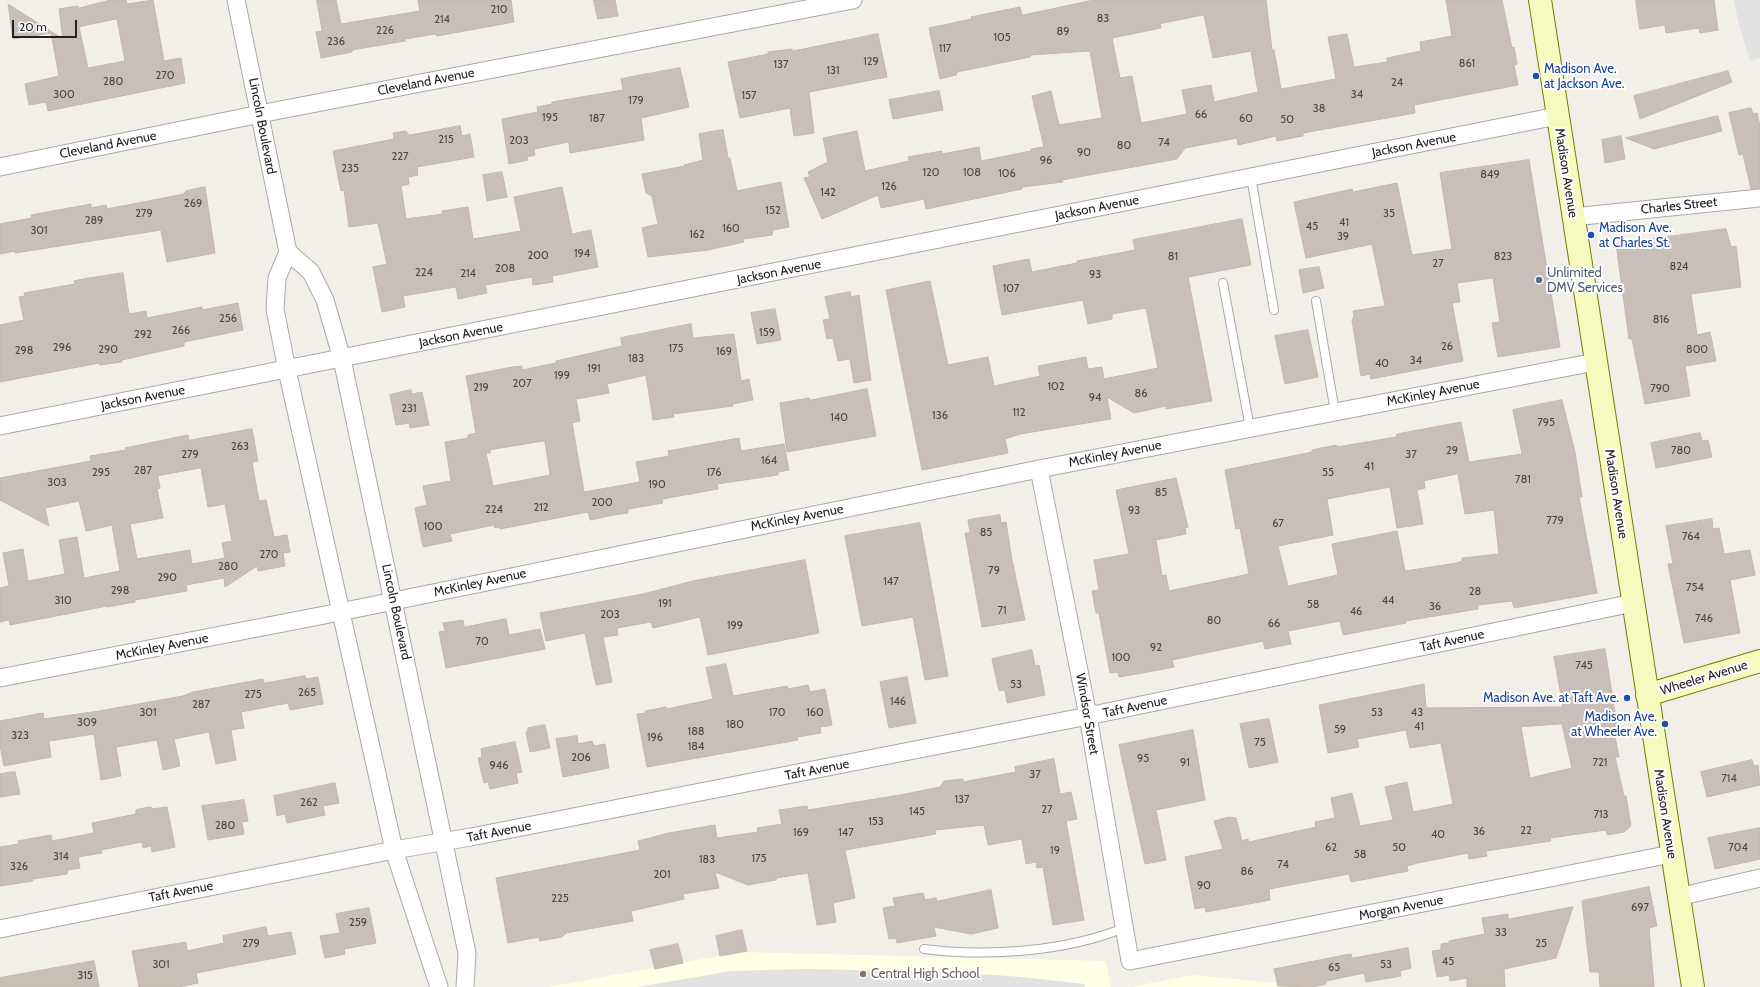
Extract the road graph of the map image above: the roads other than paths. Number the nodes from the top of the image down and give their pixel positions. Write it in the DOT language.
graph roads {
  1 [pos="236,0"];
  2 [pos="853,0"];
  3 [pos="1540,0"];
  4 [pos="260,114"];
  5 [pos="1558,116"];
  6 [pos="0,167"];
  7 [pos="1251,177"];
  8 [pos="1760,198"];
  9 [pos="1573,217"];
  10 [pos="288,252"];
  11 [pos="1223,283"];
  12 [pos="1316,301"];
  13 [pos="1274,310"];
  14 [pos="342,359"];
  15 [pos="1595,362"];
  16 [pos="287,370"];
  17 [pos="1335,412"];
  18 [pos="0,426"];
  19 [pos="1250,428"];
  20 [pos="1039,469"];
  21 [pos="394,601"];
  22 [pos="1633,603"];
  23 [pos="340,612"];
  24 [pos="1760,661"];
  25 [pos="0,678"];
  26 [pos="1647,695"];
  27 [pos="1088,716"];
  28 [pos="443,843"];
  29 [pos="394,850"];
  30 [pos="1671,854"];
  31 [pos="1760,878"];
  32 [pos="1678,897"];
  33 [pos="1124,928"];
  34 [pos="0,929"];
  35 [pos="924,949"];
  36 [pos="1130,961"];
  37 [pos="439,987"];
  38 [pos="465,987"];
  39 [pos="1693,987"];
  1 -- 4 [label="street, Lincoln Boulevard"];
  2 -- 4 [label="street, Cleveland Avenue"];
  3 -- 5 [label="main road, Madison Avenue"];
  4 -- 6 [label="street, Cleveland Avenue"];
  4 -- 10 [label="street, Lincoln Boulevard"];
  5 -- 7 [label="street, Jackson Avenue"];
  5 -- 9 [label="main road, Madison Avenue"];
  7 -- 13 [label="lane"];
  7 -- 14 [label="street, Jackson Avenue"];
  8 -- 9 [label="street, Charles Street"];
  9 -- 15 [label="main road, Madison Avenue"];
  10 -- 14 [label="street, Lincoln Boulevard"];
  10 -- 16 [label="street"];
  11 -- 19 [label="lane"];
  12 -- 17 [label="lane"];
  14 -- 16 [label="street, Jackson Avenue"];
  14 -- 21 [label="street, Lincoln Boulevard"];
  15 -- 17 [label="street, McKinley Avenue"];
  15 -- 22 [label="main road, Madison Avenue"];
  16 -- 18 [label="street, Jackson Avenue"];
  16 -- 23 [label="street"];
  17 -- 19 [label="street, McKinley Avenue"];
  19 -- 20 [label="street, McKinley Avenue"];
  20 -- 21 [label="street, McKinley Avenue"];
  20 -- 27 [label="street, Windsor Street"];
  21 -- 23 [label="street, McKinley Avenue"];
  21 -- 28 [label="street, Lincoln Boulevard"];
  22 -- 26 [label="main road, Madison Avenue"];
  22 -- 27 [label="street, Taft Avenue"];
  23 -- 25 [label="street, McKinley Avenue"];
  23 -- 29 [label="street"];
  24 -- 26 [label="main road, Wheeler Avenue"];
  26 -- 30 [label="main road, Madison Avenue"];
  27 -- 28 [label="street, Taft Avenue"];
  27 -- 33 [label="street, Windsor Street"];
  28 -- 29 [label="street, Taft Avenue"];
  28 -- 38 [label="street, Lincoln Boulevard"];
  29 -- 34 [label="street, Taft Avenue"];
  29 -- 37 [label="street"];
  30 -- 32 [label="main road, Madison Avenue"];
  30 -- 36 [label="street, Morgan Avenue"];
  31 -- 32 [label="street"];
  32 -- 39 [label="main road, Madison Avenue"];
  33 -- 35 [label="lane"];
  33 -- 36 [label="street, Windsor Street"];
}
